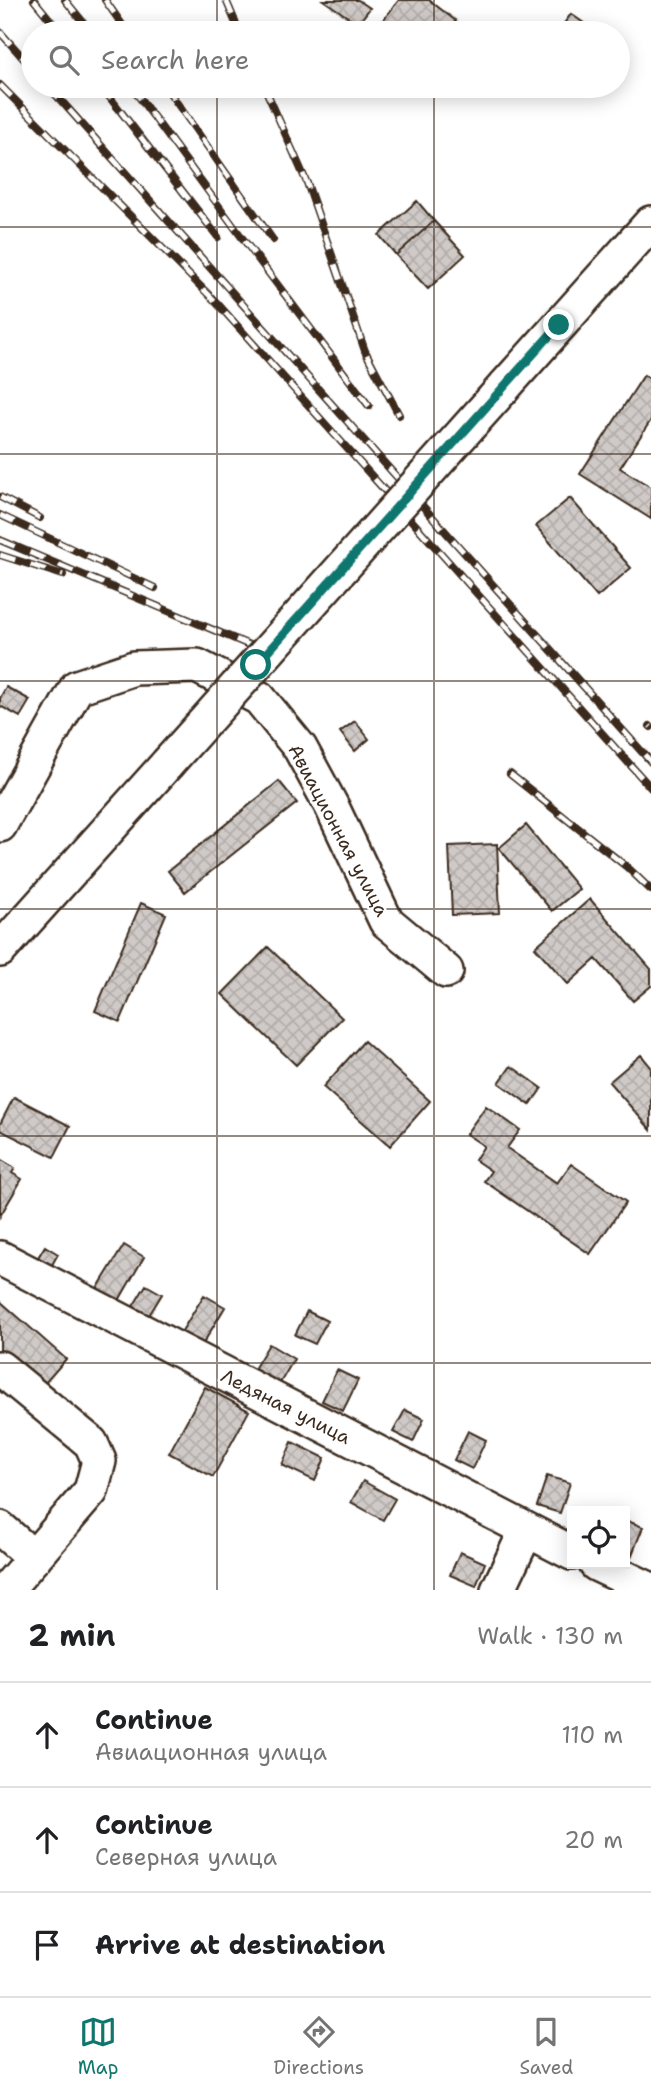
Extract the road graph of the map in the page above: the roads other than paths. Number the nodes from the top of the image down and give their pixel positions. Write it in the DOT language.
graph roads {
  1 [pos="651,223"];
  2 [pos="0,825"];
  3 [pos="0,950"];
  4 [pos="446,971"];
  5 [pos="0,1258"];
  6 [pos="0,1368"];
  7 [pos="0,1528"];
  8 [pos="526,1531"];
  9 [pos="567,1551"];
  10 [pos="34,1558"];
  11 [pos="607,1569"];
  12 [pos="6,1590"];
  13 [pos="498,1590"];
  14 [pos="651,1590"];
  1 -- 3 [label="street, bridge"];
  2 -- 4 [label="street, Авиационная улица"];
  5 -- 8 [label="street, Ледяная улица"];
  6 -- 10 [label="street"];
  7 -- 10 [label="street"];
  8 -- 9 [label="street, Ледяная улица"];
  8 -- 13 [label="street"];
  10 -- 12 [label="street"];
  11 -- 14 [label="street"];
}
